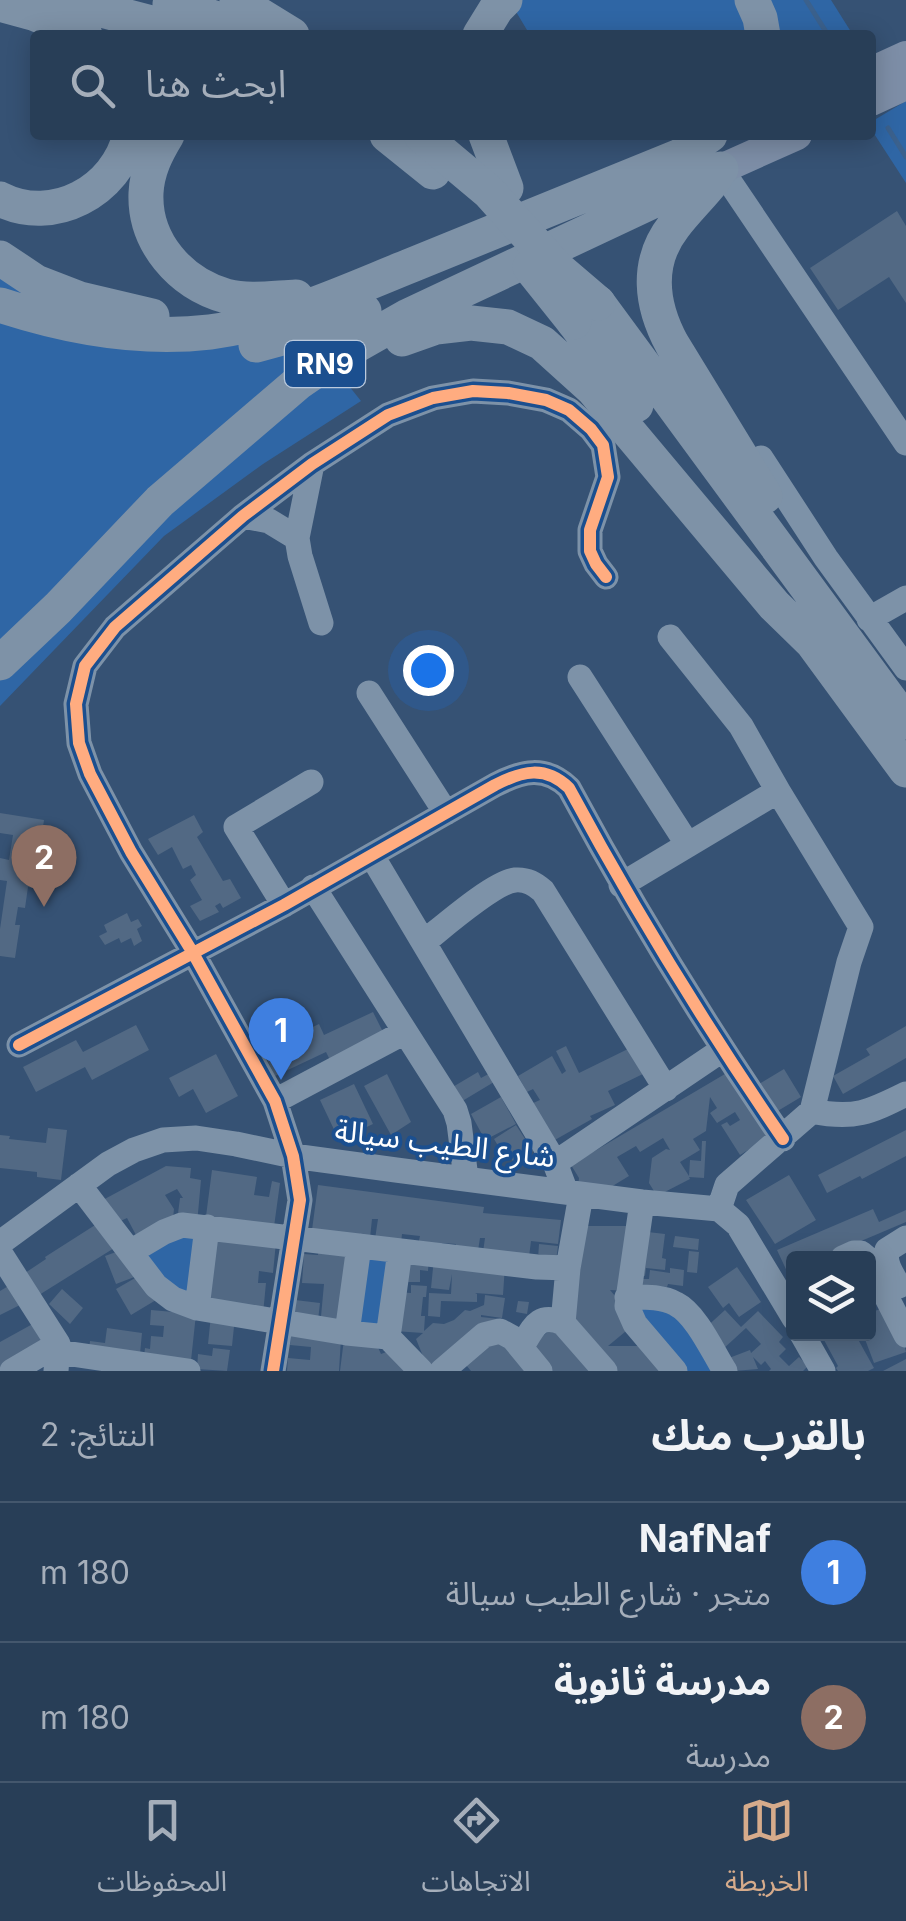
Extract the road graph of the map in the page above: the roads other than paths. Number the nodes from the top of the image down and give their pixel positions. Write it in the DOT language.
graph roads {
  1 [pos="34,0"];
  2 [pos="157,0"];
  3 [pos="236,0"];
  4 [pos="505,0"];
  5 [pos="752,0"];
  6 [pos="0,4"];
  7 [pos="74,30"];
  8 [pos="178,30"];
  9 [pos="243,30"];
  10 [pos="284,30"];
  11 [pos="483,30"];
  12 [pos="762,30"];
  13 [pos="906,56"];
  14 [pos="876,70"];
  15 [pos="906,85"];
  16 [pos="876,99"];
  17 [pos="129,140"];
  18 [pos="165,140"];
  19 [pos="393,140"];
  20 [pos="428,140"];
  21 [pos="451,140"];
  22 [pos="488,140"];
  23 [pos="703,140"];
  24 [pos="776,140"];
  25 [pos="725,152"];
  26 [pos="680,156"];
  27 [pos="511,194"];
  28 [pos="0,198"];
  29 [pos="699,199"];
  30 [pos="0,258"];
  31 [pos="532,258"];
  32 [pos="339,294"];
  33 [pos="0,305"];
  34 [pos="586,313"];
  35 [pos="252,324"];
  36 [pos="0,328"];
  37 [pos="233,438"];
  38 [pos="906,443"];
  39 [pos="312,464"];
  40 [pos="242,516"];
  41 [pos="297,538"];
  42 [pos="793,566"];
  43 [pos="606,577"];
  44 [pos="906,598"];
  45 [pos="58,608"];
  46 [pos="869,619"];
  47 [pos="321,622"];
  48 [pos="670,637"];
  49 [pos="815,645"];
  50 [pos="0,664"];
  51 [pos="906,668"];
  52 [pos="580,677"];
  53 [pos="0,683"];
  54 [pos="368,693"];
  55 [pos="906,722"];
  56 [pos="906,770"];
  57 [pos="311,782"];
  58 [pos="778,791"];
  59 [pos="446,813"];
  60 [pos="688,844"];
  61 [pos="372,856"];
  62 [pos="621,885"];
  63 [pos="313,887"];
  64 [pos="284,905"];
  65 [pos="424,942"];
  66 [pos="193,953"];
  67 [pos="405,1032"];
  68 [pos="19,1045"];
  69 [pos="722,1050"];
  70 [pos="666,1089"];
  71 [pos="906,1094"];
  72 [pos="275,1102"];
  73 [pos="812,1111"];
  74 [pos="783,1138"];
  75 [pos="293,1156"];
  76 [pos="554,1163"];
  77 [pos="466,1178"];
  78 [pos="79,1185"];
  79 [pos="574,1193"];
  80 [pos="642,1202"];
  81 [pos="719,1209"];
  82 [pos="206,1227"];
  83 [pos="295,1237"];
  84 [pos="906,1238"];
  85 [pos="0,1242"];
  86 [pos="359,1246"];
  87 [pos="400,1251"];
  88 [pos="132,1252"];
  89 [pos="0,1254"];
  90 [pos="568,1268"];
  91 [pos="876,1276"];
  92 [pos="786,1288"];
  93 [pos="627,1296"];
  94 [pos="906,1299"];
  95 [pos="197,1308"];
  96 [pos="282,1322"];
  97 [pos="563,1323"];
  98 [pos="347,1333"];
  99 [pos="906,1335"];
  100 [pos="388,1337"];
  101 [pos="806,1341"];
  102 [pos="521,1348"];
  103 [pos="57,1356"];
  104 [pos="129,1367"];
  105 [pos="456,1367"];
  106 [pos="821,1370"];
  107 [pos="12,1371"];
  108 [pos="188,1371"];
  109 [pos="273,1371"];
  110 [pos="421,1371"];
  111 [pos="540,1371"];
  112 [pos="604,1371"];
  113 [pos="674,1371"];
  114 [pos="726,1371"];
  1 -- 8 [label="highway"];
  2 -- 9 [label="highway"];
  3 -- 10 [label="highway"];
  4 -- 11 [label="highway"];
  5 -- 12 [label="highway"];
  6 -- 7 [label="highway"];
  13 -- 14 [label="main road"];
  15 -- 16 [label="main road"];
  17 -- 28 [label="highway"];
  18 -- 32 [label="highway"];
  19 -- 34 [label="highway, bridge"];
  20 -- 34 [label="highway, bridge"];
  21 -- 27 [label="highway"];
  22 -- 27 [label="highway"];
  23 -- 26 [label="highway"];
  24 -- 25 [label="main road"];
  25 -- 26 [label="main road"];
  25 -- 29 [label="highway"];
  25 -- 31 [label="highway, RN9"];
  25 -- 38 [label="street"];
  26 -- 32 [label="highway, RN9"];
  27 -- 34 [label="highway, bridge"];
  29 -- 42 [label="highway"];
  29 -- 46 [label="street"];
  30 -- 35 [label="highway"];
  31 -- 36 [label="highway, RN9"];
  31 -- 37 [label="highway, RN9"];
  32 -- 35 [label="highway, RN9"];
  33 -- 35 [label="highway, RN9"];
  34 -- 42 [label="highway"];
  34 -- 49 [label="highway"];
  37 -- 45 [label="highway, RN9"];
  37 -- 49 [label="highway"];
  39 -- 40 [label="street"];
  39 -- 41 [label="street"];
  39 -- 43 [label="street"];
  40 -- 41 [label="street"];
  40 -- 66 [label="street"];
  41 -- 47 [label="street"];
  42 -- 55 [label="highway"];
  44 -- 46 [label="street"];
  45 -- 50 [label="highway, RN9"];
  45 -- 53 [label="highway"];
  46 -- 51 [label="street"];
  48 -- 58 [label="street"];
  49 -- 56 [label="highway"];
  52 -- 60 [label="street"];
  54 -- 59 [label="street"];
  57 -- 64 [label="street"];
  58 -- 60 [label="street"];
  58 -- 73 [label="street"];
  59 -- 61 [label="street"];
  59 -- 62 [label="street"];
  60 -- 62 [label="street"];
  61 -- 63 [label="street"];
  61 -- 65 [label="street"];
  62 -- 69 [label="street"];
  63 -- 64 [label="street"];
  63 -- 67 [label="street"];
  64 -- 66 [label="street"];
  65 -- 70 [label="street"];
  65 -- 76 [label="street"];
  66 -- 68 [label="street"];
  66 -- 72 [label="street"];
  67 -- 72 [label="street"];
  67 -- 77 [label="street"];
  69 -- 70 [label="street"];
  69 -- 74 [label="street"];
  70 -- 76 [label="street"];
  71 -- 73 [label="street"];
  72 -- 75 [label="street"];
  73 -- 74 [label="street"];
  74 -- 81 [label="street"];
  75 -- 77 [label="street, شارع الطيب سيالة"];
  75 -- 78 [label="street, شارع الطيب سيالة"];
  75 -- 83 [label="street"];
  76 -- 79 [label="street"];
  77 -- 79 [label="street, شارع الطيب سيالة"];
  78 -- 85 [label="street, شارع الطيب سيالة"];
  78 -- 88 [label="street"];
  79 -- 80 [label="street, شارع الطيب سيالة"];
  79 -- 90 [label="street"];
  80 -- 81 [label="street, شارع الطيب سيالة"];
  80 -- 93 [label="street"];
  81 -- 92 [label="street"];
  82 -- 83 [label="street"];
  82 -- 88 [label="street"];
  82 -- 95 [label="street"];
  83 -- 86 [label="street"];
  83 -- 96 [label="street"];
  84 -- 94 [label="street"];
  86 -- 87 [label="street"];
  86 -- 98 [label="street"];
  87 -- 90 [label="street"];
  87 -- 100 [label="street"];
  88 -- 95 [label="street"];
  89 -- 103 [label="street"];
  90 -- 97 [label="street"];
  91 -- 99 [label="street"];
  93 -- 113 [label="street"];
  93 -- 114 [label="street"];
  95 -- 96 [label="street"];
  96 -- 98 [label="street"];
  96 -- 109 [label="street"];
  97 -- 102 [label="street"];
  97 -- 112 [label="street"];
  98 -- 100 [label="street"];
  100 -- 110 [label="street"];
  101 -- 106 [label="street"];
  102 -- 105 [label="street"];
  102 -- 111 [label="street"];
  103 -- 104 [label="street"];
  103 -- 107 [label="street"];
  104 -- 108 [label="street"];
}
